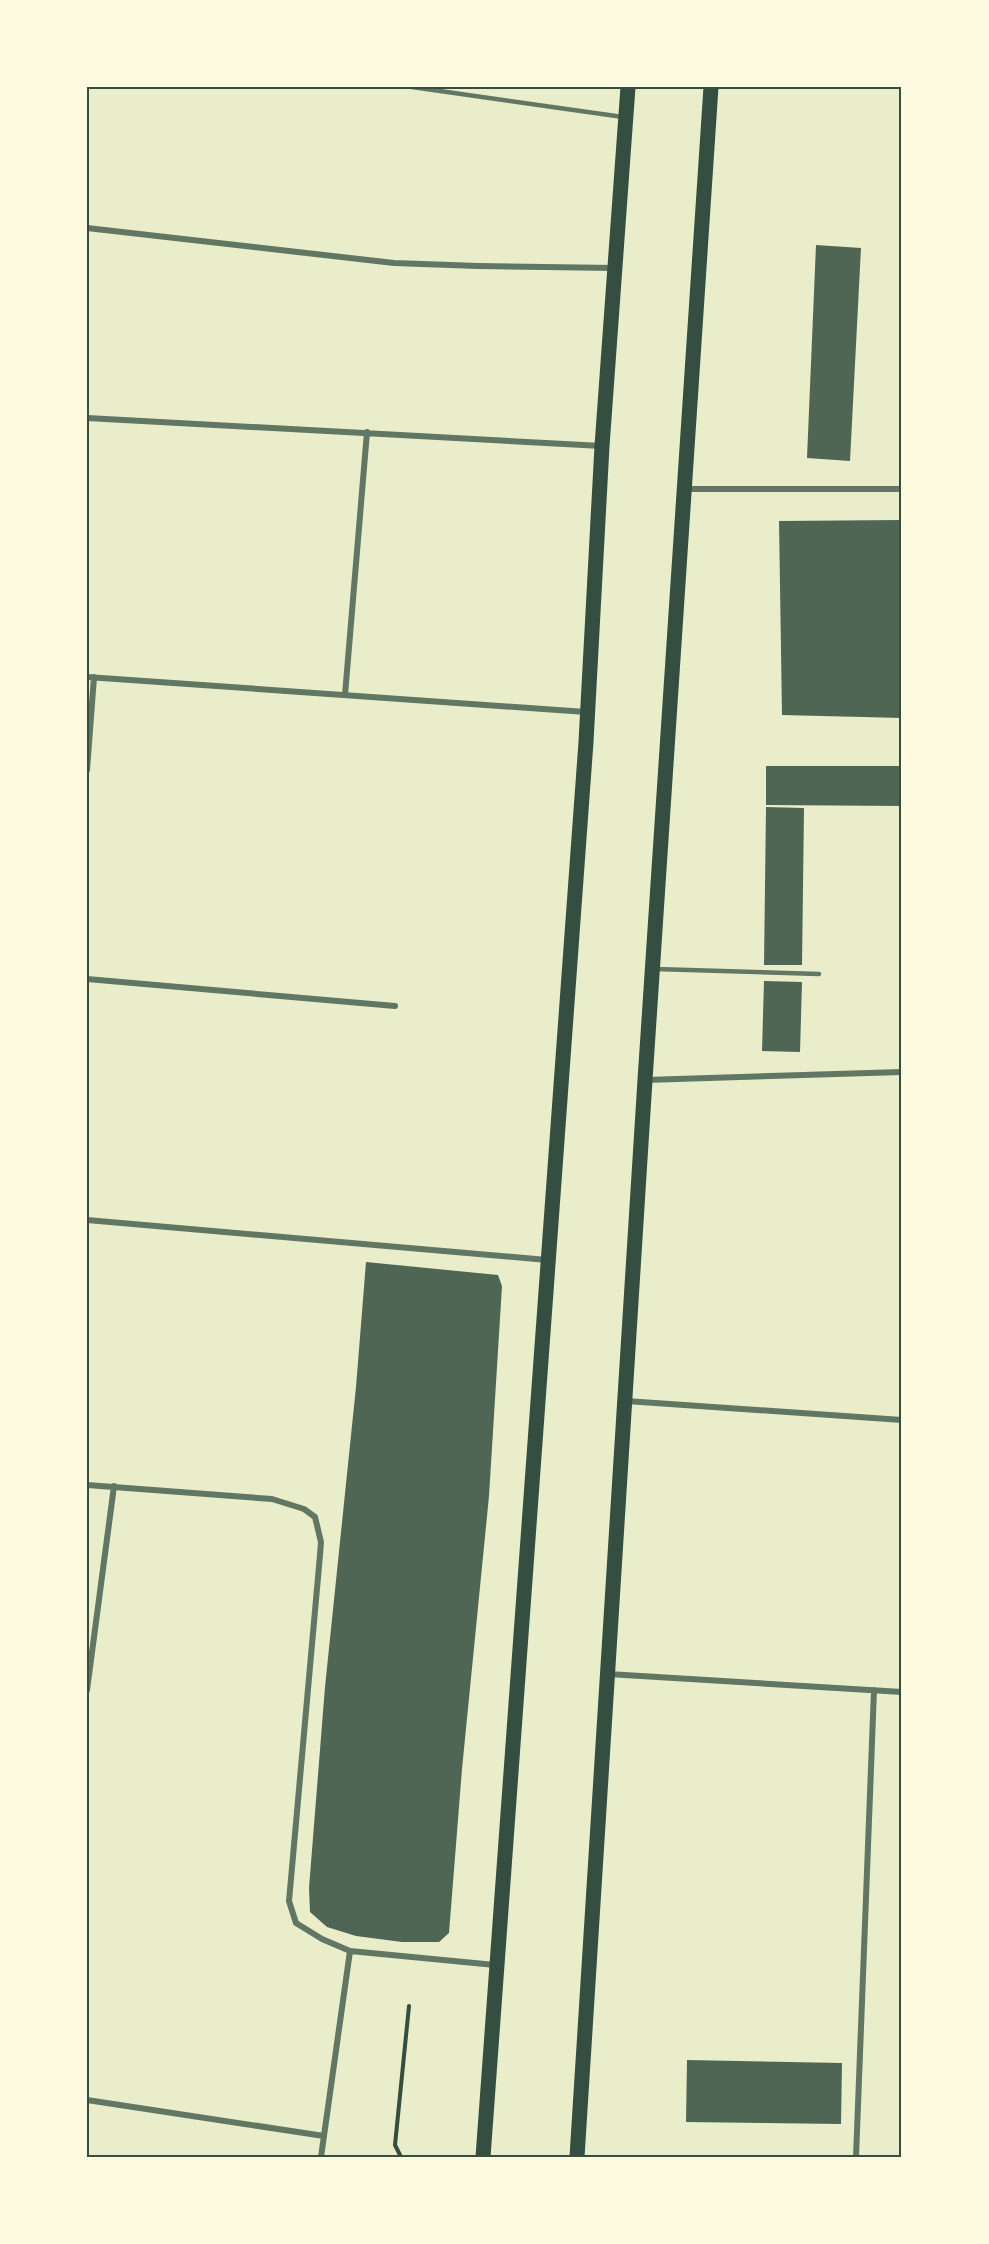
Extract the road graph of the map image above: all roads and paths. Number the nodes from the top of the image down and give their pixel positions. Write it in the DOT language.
graph roads {
  1 [pos="412,87"];
  2 [pos="628,87"];
  3 [pos="711,87"];
  4 [pos="626,117"];
  5 [pos="87,228"];
  6 [pos="615,268"];
  7 [pos="87,418"];
  8 [pos="368,432"];
  9 [pos="602,446"];
  10 [pos="684,489"];
  11 [pos="902,489"];
  12 [pos="90,677"];
  13 [pos="345,695"];
  14 [pos="587,712"];
  15 [pos="87,770"];
  16 [pos="652,969"];
  17 [pos="819,974"];
  18 [pos="87,979"];
  19 [pos="395,1006"];
  20 [pos="902,1072"];
  21 [pos="645,1080"];
  22 [pos="87,1221"];
  23 [pos="549,1260"];
  24 [pos="625,1401"];
  25 [pos="902,1420"];
  26 [pos="87,1485"];
  27 [pos="114,1486"];
  28 [pos="608,1674"];
  29 [pos="87,1690"];
  30 [pos="874,1690"];
  31 [pos="902,1692"];
  32 [pos="350,1951"];
  33 [pos="497,1965"];
  34 [pos="409,2006"];
  35 [pos="87,2100"];
  36 [pos="324,2136"];
  37 [pos="321,2157"];
  38 [pos="400,2157"];
  39 [pos="483,2157"];
  40 [pos="578,2157"];
  41 [pos="856,2157"];
  1 -- 4 [label="lane"];
  2 -- 4 [label="main road"];
  3 -- 10 [label="main road"];
  4 -- 6 [label="main road"];
  5 -- 6 [label="street"];
  6 -- 9 [label="main road"];
  7 -- 8 [label="street"];
  8 -- 9 [label="street"];
  8 -- 13 [label="street"];
  9 -- 14 [label="main road"];
  10 -- 11 [label="street"];
  10 -- 16 [label="main road"];
  12 -- 13 [label="street"];
  12 -- 15 [label="street"];
  13 -- 14 [label="street"];
  14 -- 23 [label="main road"];
  16 -- 17 [label="lane"];
  16 -- 21 [label="main road"];
  18 -- 19 [label="street"];
  20 -- 21 [label="street"];
  21 -- 24 [label="main road"];
  22 -- 23 [label="street"];
  23 -- 33 [label="main road"];
  24 -- 25 [label="street"];
  24 -- 28 [label="main road"];
  26 -- 27 [label="street"];
  27 -- 29 [label="street"];
  27 -- 32 [label="street"];
  28 -- 30 [label="street"];
  28 -- 40 [label="main road"];
  30 -- 31 [label="street"];
  30 -- 41 [label="street"];
  32 -- 33 [label="street"];
  32 -- 36 [label="street"];
  33 -- 39 [label="main road"];
  34 -- 38 [label="path"];
  35 -- 36 [label="street"];
  36 -- 37 [label="street"];
}
